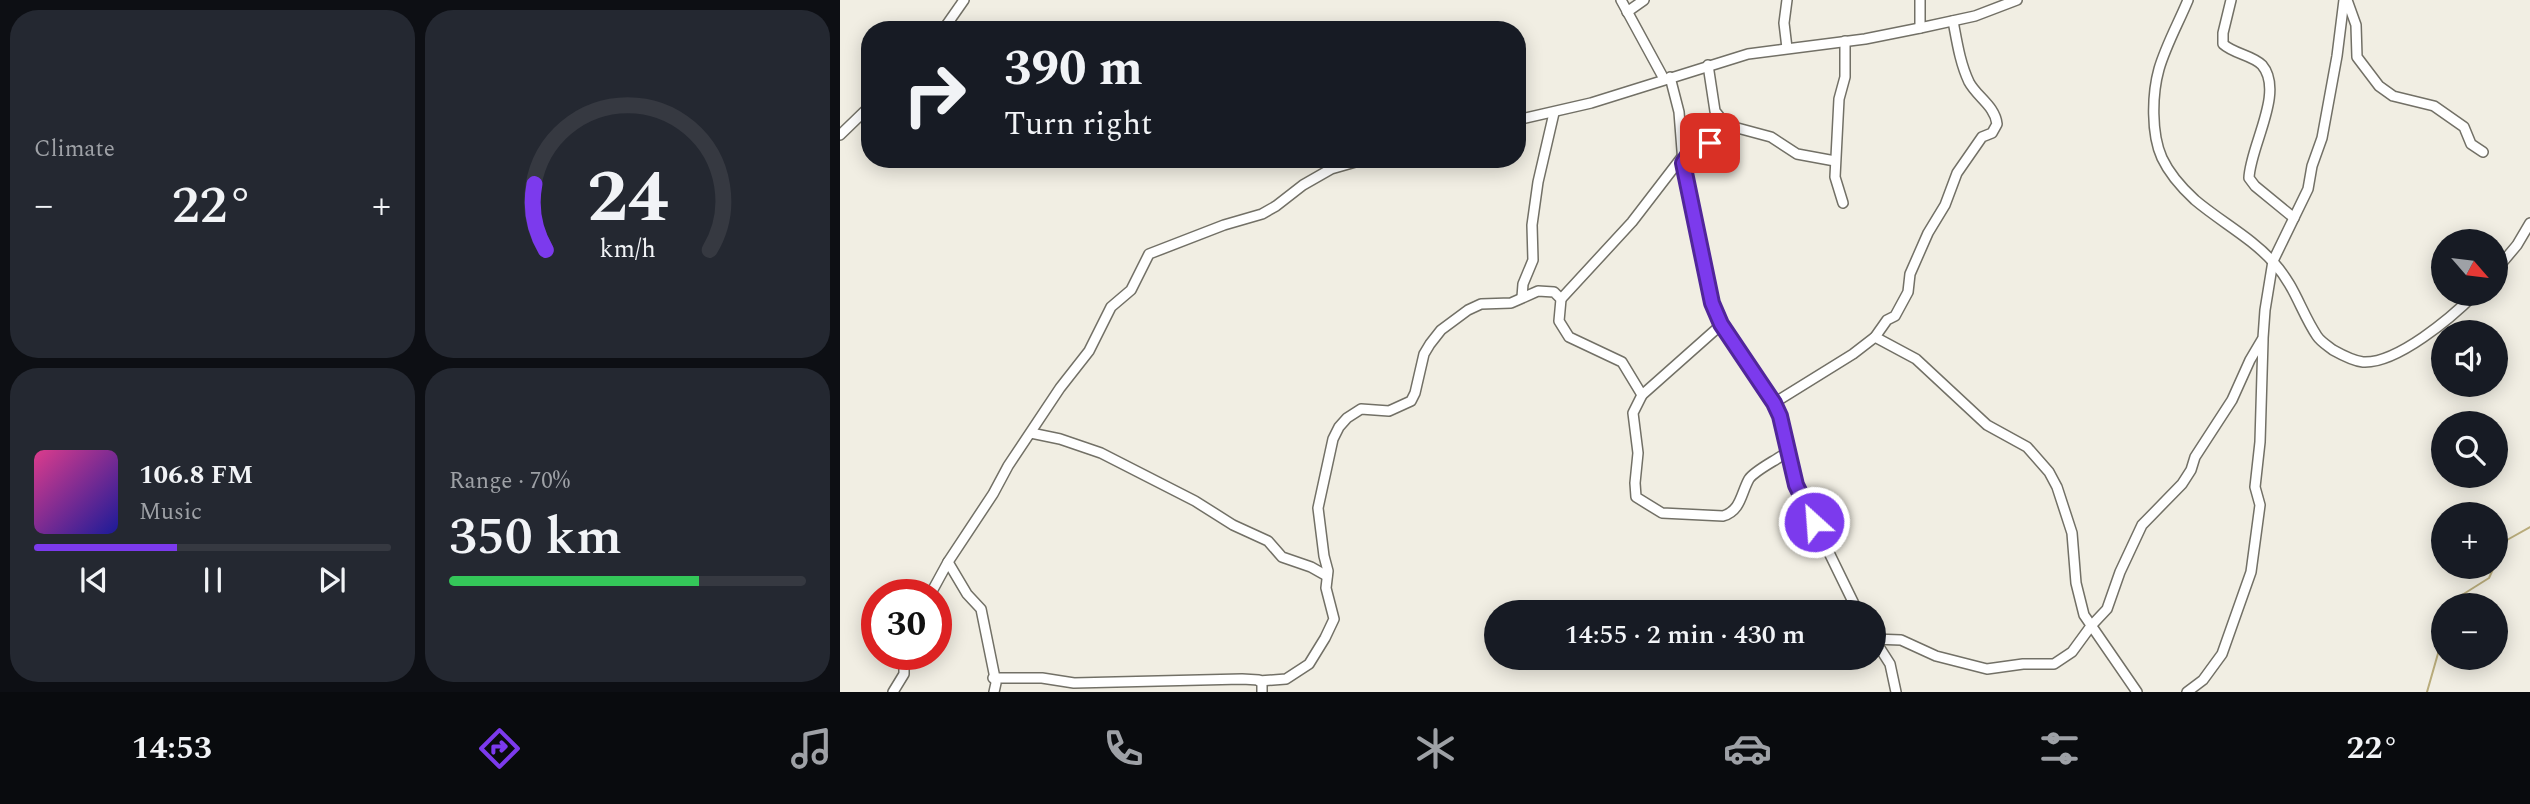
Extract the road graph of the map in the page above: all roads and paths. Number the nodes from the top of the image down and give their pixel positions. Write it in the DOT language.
graph roads {
  1 [pos="964,0"];
  2 [pos="1621,0"];
  3 [pos="1644,0"];
  4 [pos="1787,0"];
  5 [pos="1920,0"];
  6 [pos="2017,0"];
  7 [pos="2188,0"];
  8 [pos="2231,0"];
  9 [pos="2345,0"];
  10 [pos="1627,12"];
  11 [pos="949,21"];
  12 [pos="1953,21"];
  13 [pos="1920,29"];
  14 [pos="1845,41"];
  15 [pos="1787,48"];
  16 [pos="1708,65"];
  17 [pos="1667,78"];
  18 [pos="1554,113"];
  19 [pos="861,115"];
  20 [pos="1526,118"];
  21 [pos="1730,126"];
  22 [pos="840,135"];
  23 [pos="2483,152"];
  24 [pos="1682,160"];
  25 [pos="1835,162"];
  26 [pos="1334,168"];
  27 [pos="1843,203"];
  28 [pos="2294,218"];
  29 [pos="2530,223"];
  30 [pos="2508,256"];
  31 [pos="2273,261"];
  32 [pos="1522,297"];
  33 [pos="1561,299"];
  34 [pos="2463,306"];
  35 [pos="1721,324"];
  36 [pos="1875,337"];
  37 [pos="2263,338"];
  38 [pos="1642,395"];
  39 [pos="1774,403"];
  40 [pos="1031,433"];
  41 [pos="1787,452"];
  42 [pos="948,562"];
  43 [pos="1327,576"];
  44 [pos="939,579"];
  45 [pos="1852,600"];
  46 [pos="2091,625"];
  47 [pos="1886,639"];
  48 [pos="1886,658"];
  49 [pos="904,670"];
  50 [pos="993,678"];
  51 [pos="1259,681"];
  52 [pos="893,692"];
  53 [pos="994,692"];
  54 [pos="1262,692"];
  55 [pos="1896,692"];
  56 [pos="2137,692"];
  57 [pos="2187,692"];
  1 -- 11 [label="street"];
  2 -- 10 [label="street"];
  3 -- 10 [label="street"];
  4 -- 15 [label="street"];
  5 -- 13 [label="street"];
  6 -- 12 [label="street"];
  7 -- 31 [label="street"];
  8 -- 28 [label="street"];
  9 -- 23 [label="street"];
  9 -- 28 [label="street"];
  10 -- 17 [label="street"];
  12 -- 13 [label="street"];
  12 -- 36 [label="street"];
  13 -- 14 [label="street"];
  14 -- 15 [label="street"];
  14 -- 25 [label="street"];
  15 -- 16 [label="street"];
  16 -- 17 [label="street"];
  16 -- 21 [label="street"];
  17 -- 18 [label="street"];
  17 -- 24 [label="street"];
  18 -- 20 [label="street"];
  18 -- 32 [label="street"];
  19 -- 22 [label="street"];
  21 -- 24 [label="street"];
  21 -- 25 [label="street"];
  24 -- 33 [label="street"];
  24 -- 35 [label="street"];
  25 -- 27 [label="street"];
  26 -- 40 [label="street"];
  28 -- 31 [label="street"];
  29 -- 30 [label="street"];
  31 -- 34 [label="street"];
  31 -- 37 [label="street"];
  32 -- 33 [label="street"];
  32 -- 43 [label="street"];
  33 -- 38 [label="street"];
  35 -- 38 [label="street"];
  35 -- 39 [label="street"];
  36 -- 39 [label="street"];
  36 -- 46 [label="street"];
  37 -- 46 [label="street"];
  37 -- 57 [label="street"];
  38 -- 41 [label="street"];
  39 -- 41 [label="street"];
  40 -- 42 [label="street"];
  40 -- 43 [label="street"];
  41 -- 45 [label="street"];
  42 -- 44 [label="street"];
  42 -- 50 [label="street"];
  43 -- 51 [label="street"];
  46 -- 47 [label="street"];
  46 -- 56 [label="street"];
  48 -- 55 [label="street"];
  49 -- 52 [label="street"];
  50 -- 51 [label="street"];
  50 -- 53 [label="street"];
  51 -- 54 [label="street"];
}
